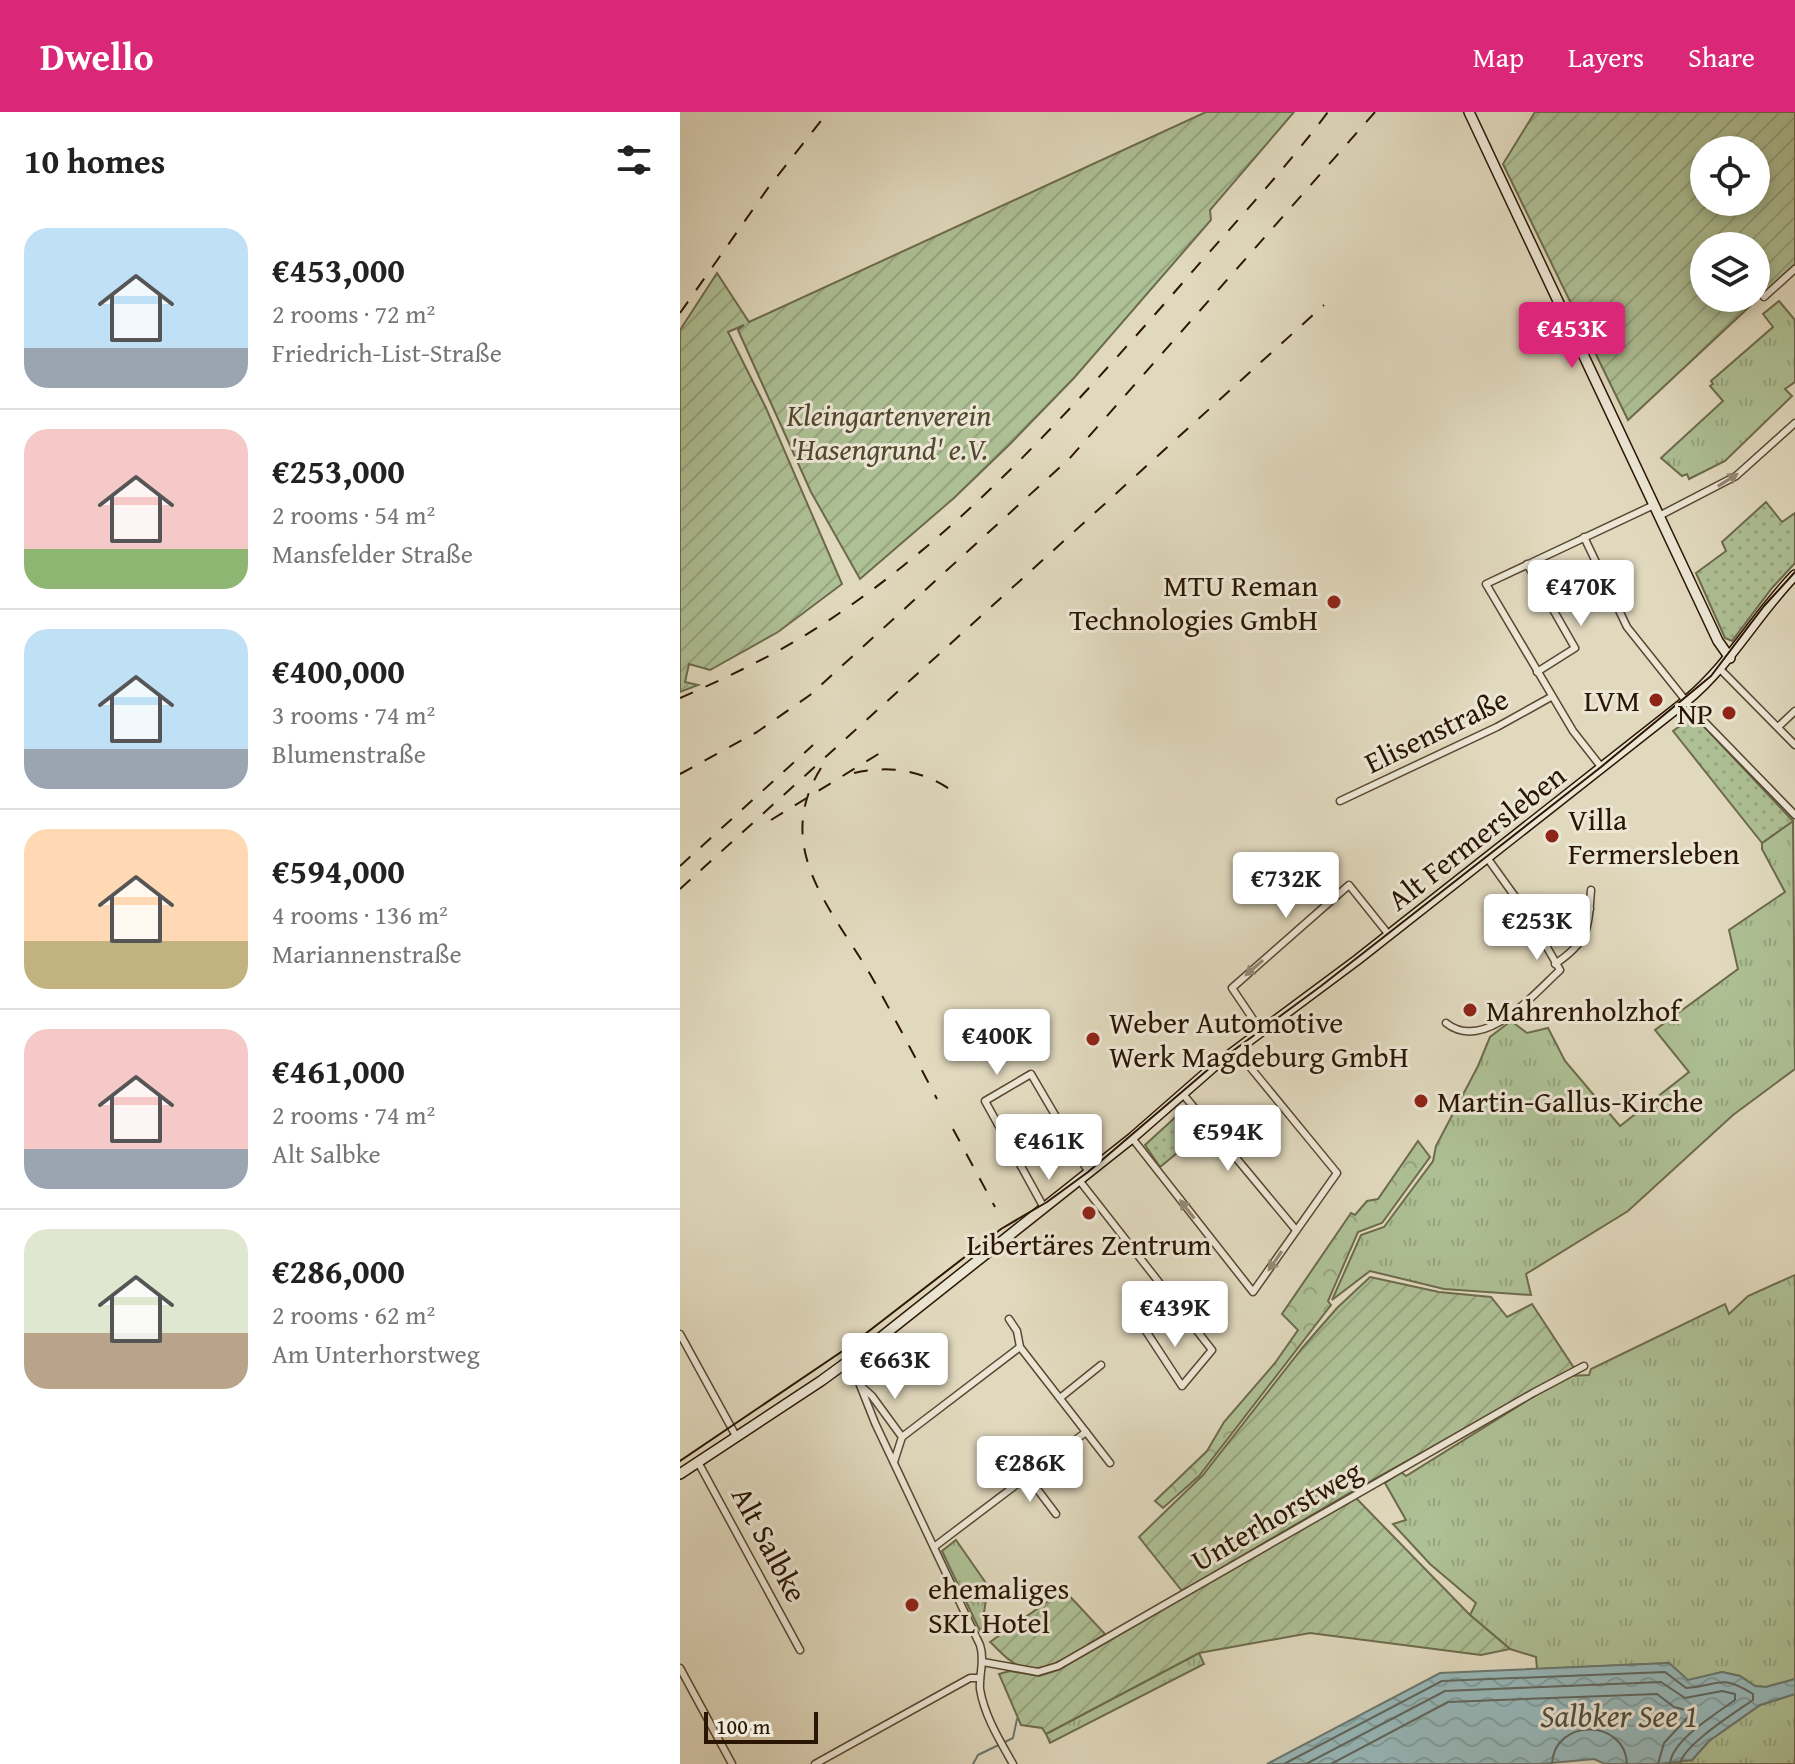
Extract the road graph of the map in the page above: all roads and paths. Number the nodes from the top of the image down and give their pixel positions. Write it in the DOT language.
graph roads {
  1 [pos="1469,112"];
  2 [pos="1795,269"];
  3 [pos="1770,292"];
  4 [pos="1795,423"];
  5 [pos="1654,505"];
  6 [pos="1659,516"];
  7 [pos="1584,537"];
  8 [pos="1527,564"];
  9 [pos="1795,575"];
  10 [pos="1730,658"];
  11 [pos="1720,669"];
  12 [pos="1537,672"];
  13 [pos="1551,697"];
  14 [pos="1686,701"];
  15 [pos="1795,711"];
  16 [pos="1778,727"];
  17 [pos="1795,745"];
  18 [pos="1602,768"];
  19 [pos="1340,801"];
  20 [pos="1795,815"];
  21 [pos="1488,859"];
  22 [pos="1591,890"];
  23 [pos="1590,909"];
  24 [pos="1529,916"];
  25 [pos="1389,935"];
  26 [pos="1555,964"];
  27 [pos="1446,1023"];
  28 [pos="1261,1031"];
  29 [pos="1236,1050"];
  30 [pos="1182,1093"];
  31 [pos="1132,1138"];
  32 [pos="1089,1173"];
  33 [pos="1079,1180"];
  34 [pos="1043,1206"];
  35 [pos="1296,1230"];
  36 [pos="1171,1298"];
  37 [pos="1009,1319"];
  38 [pos="680,1334"];
  39 [pos="1020,1347"];
  40 [pos="850,1360"];
  41 [pos="1101,1365"];
  42 [pos="1584,1366"];
  43 [pos="861,1386"];
  44 [pos="1060,1398"];
  45 [pos="1086,1432"];
  46 [pos="736,1436"];
  47 [pos="902,1437"];
  48 [pos="698,1462"];
  49 [pos="894,1462"];
  50 [pos="1110,1463"];
  51 [pos="680,1474"];
  52 [pos="1028,1477"];
  53 [pos="1056,1514"];
  54 [pos="934,1547"];
  55 [pos="800,1650"];
  56 [pos="983,1662"];
  57 [pos="680,1668"];
  58 [pos="980,1678"];
  59 [pos="732,1764"];
  60 [pos="815,1764"];
  61 [pos="1013,1764"];
  1 -- 5 [label="main road"];
  2 -- 3 [label="street"];
  6 -- 4 [label="street, one-way"];
  5 -- 6 [label="main road"];
  5 -- 7 [label="street"];
  6 -- 10 [label="main road"];
  7 -- 8 [label="street"];
  7 -- 14 [label="street"];
  8 -- 12 [label="street"];
  8 -- 12 [label="street"];
  9 -- 10 [label="main road, Alt Fermersleben"];
  10 -- 11 [label="main road, Alt Fermersleben"];
  11 -- 14 [label="main road, Alt Fermersleben"];
  11 -- 16 [label="street"];
  12 -- 13 [label="street"];
  13 -- 18 [label="street"];
  13 -- 19 [label="street, Elisenstraße"];
  14 -- 18 [label="main road, Alt Fermersleben"];
  14 -- 20 [label="street"];
  15 -- 16 [label="street"];
  16 -- 17 [label="street"];
  18 -- 21 [label="main road, Alt Fermersleben"];
  21 -- 24 [label="street"];
  21 -- 25 [label="main road, Alt Fermersleben"];
  22 -- 23 [label="street"];
  23 -- 24 [label="street"];
  23 -- 26 [label="street"];
  24 -- 26 [label="street"];
  25 -- 28 [label="main road, Alt Fermersleben"];
  25 -- 28 [label="street, one-way"];
  26 -- 27 [label="street"];
  28 -- 29 [label="main road, Alt Fermersleben"];
  29 -- 30 [label="main road, Alt Fermersleben"];
  29 -- 35 [label="street"];
  30 -- 31 [label="main road, Alt Fermersleben"];
  30 -- 35 [label="street"];
  31 -- 32 [label="main road, Alt Fermersleben"];
  35 -- 31 [label="street, one-way"];
  32 -- 33 [label="main road, Alt Salbke"];
  32 -- 34 [label="street"];
  33 -- 34 [label="main road, Alt Salbke"];
  33 -- 36 [label="street"];
  34 -- 40 [label="main road, Alt Salbke"];
  36 -- 36 [label="street"];
  37 -- 39 [label="street"];
  38 -- 46 [label="street"];
  39 -- 44 [label="street"];
  39 -- 47 [label="street"];
  40 -- 43 [label="street"];
  40 -- 46 [label="main road, Alt Salbke"];
  41 -- 44 [label="street"];
  42 -- 56 [label="street, Unterhorstweg"];
  43 -- 47 [label="street"];
  43 -- 49 [label="street"];
  44 -- 45 [label="street"];
  45 -- 50 [label="street"];
  45 -- 52 [label="street"];
  46 -- 48 [label="main road, Alt Salbke"];
  47 -- 49 [label="street"];
  48 -- 51 [label="main road, Alt Salbke"];
  48 -- 55 [label="street, Alt Salbke"];
  49 -- 54 [label="street"];
  52 -- 53 [label="street"];
  52 -- 54 [label="street"];
  54 -- 56 [label="street"];
  56 -- 58 [label="street"];
  57 -- 59 [label="street"];
  58 -- 60 [label="street"];
  58 -- 61 [label="street"];
}
